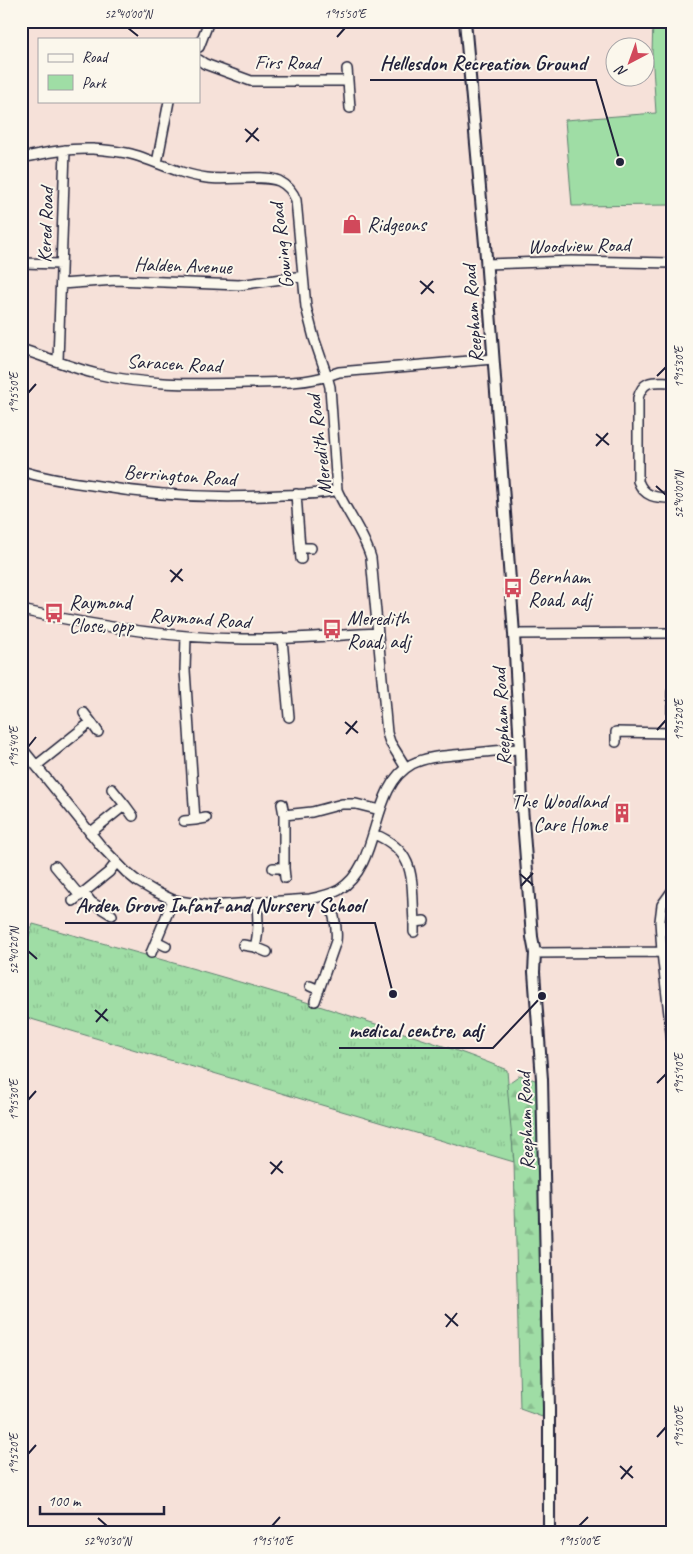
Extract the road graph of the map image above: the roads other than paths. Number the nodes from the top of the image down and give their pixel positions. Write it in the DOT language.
graph roads {
  1 [pos="209,21"];
  2 [pos="465,21"];
  3 [pos="200,44"];
  4 [pos="200,60"];
  5 [pos="347,69"];
  6 [pos="348,81"];
  7 [pos="169,102"];
  8 [pos="350,108"];
  9 [pos="65,150"];
  10 [pos="21,158"];
  11 [pos="157,163"];
  12 [pos="21,263"];
  13 [pos="672,263"];
  14 [pos="61,264"];
  15 [pos="486,264"];
  16 [pos="303,276"];
  17 [pos="61,284"];
  18 [pos="21,349"];
  19 [pos="493,359"];
  20 [pos="58,361"];
  21 [pos="328,376"];
  22 [pos="672,382"];
  23 [pos="21,471"];
  24 [pos="337,490"];
  25 [pos="296,494"];
  26 [pos="672,498"];
  27 [pos="300,548"];
  28 [pos="311,548"];
  29 [pos="301,559"];
  30 [pos="21,610"];
  31 [pos="378,633"];
  32 [pos="672,633"];
  33 [pos="514,634"];
  34 [pos="186,636"];
  35 [pos="282,639"];
  36 [pos="672,692"];
  37 [pos="84,713"];
  38 [pos="289,717"];
  39 [pos="91,722"];
  40 [pos="98,732"];
  41 [pos="670,733"];
  42 [pos="616,742"];
  43 [pos="21,747"];
  44 [pos="520,749"];
  45 [pos="36,765"];
  46 [pos="406,768"];
  47 [pos="672,768"];
  48 [pos="112,789"];
  49 [pos="282,804"];
  50 [pos="125,805"];
  51 [pos="380,810"];
  52 [pos="284,815"];
  53 [pos="133,816"];
  54 [pos="206,818"];
  55 [pos="195,820"];
  56 [pos="184,821"];
  57 [pos="90,833"];
  58 [pos="374,834"];
  59 [pos="116,863"];
  60 [pos="55,866"];
  61 [pos="273,868"];
  62 [pos="284,868"];
  63 [pos="285,878"];
  64 [pos="672,891"];
  65 [pos="326,895"];
  66 [pos="79,897"];
  67 [pos="173,900"];
  68 [pos="257,903"];
  69 [pos="112,915"];
  70 [pos="424,921"];
  71 [pos="414,922"];
  72 [pos="414,932"];
  73 [pos="156,941"];
  74 [pos="243,944"];
  75 [pos="166,946"];
  76 [pos="255,947"];
  77 [pos="267,952"];
  78 [pos="662,952"];
  79 [pos="151,953"];
  80 [pos="535,953"];
  81 [pos="310,986"];
  82 [pos="319,990"];
  83 [pos="316,1001"];
  84 [pos="672,1041"];
  85 [pos="549,1533"];
  1 -- 3 [label="street"];
  2 -- 15 [label="street, Reepham Road"];
  4 -- 6 [label="street, Firs Road"];
  5 -- 6 [label="street, Firs Road"];
  6 -- 8 [label="street, Firs Road"];
  7 -- 11 [label="street"];
  9 -- 10 [label="street, Gowing Road"];
  9 -- 11 [label="street, Gowing Road"];
  9 -- 14 [label="street, Kered Road"];
  11 -- 16 [label="street, Gowing Road"];
  12 -- 14 [label="street"];
  13 -- 15 [label="street, Woodview Road"];
  14 -- 17 [label="street, Kered Road"];
  15 -- 19 [label="street, Reepham Road"];
  16 -- 17 [label="street, Halden Avenue"];
  16 -- 21 [label="street, Gowing Road"];
  17 -- 20 [label="street, Kered Road"];
  18 -- 20 [label="street, Saracen Road"];
  19 -- 21 [label="street"];
  19 -- 33 [label="street, Reepham Road"];
  20 -- 21 [label="street, Saracen Road"];
  21 -- 24 [label="street, Meredith Road"];
  22 -- 26 [label="street"];
  23 -- 25 [label="street, Berrington Road"];
  24 -- 25 [label="street, Berrington Road"];
  24 -- 31 [label="street, Meredith Road"];
  25 -- 27 [label="street"];
  27 -- 28 [label="street"];
  27 -- 29 [label="street"];
  30 -- 34 [label="street, Raymond Road"];
  31 -- 35 [label="street, Raymond Road"];
  31 -- 46 [label="street, Meredith Road"];
  32 -- 33 [label="street"];
  33 -- 44 [label="street, Reepham Road"];
  34 -- 35 [label="street, Raymond Road"];
  34 -- 55 [label="street"];
  35 -- 38 [label="street"];
  36 -- 41 [label="street"];
  37 -- 39 [label="street"];
  39 -- 40 [label="street"];
  39 -- 45 [label="street"];
  41 -- 42 [label="street"];
  41 -- 47 [label="street"];
  43 -- 45 [label="street"];
  44 -- 46 [label="street"];
  44 -- 80 [label="street, Reepham Road"];
  45 -- 57 [label="street"];
  46 -- 51 [label="street"];
  48 -- 50 [label="street"];
  49 -- 52 [label="street"];
  50 -- 53 [label="street"];
  50 -- 57 [label="street"];
  51 -- 52 [label="street"];
  51 -- 58 [label="street"];
  52 -- 62 [label="street"];
  54 -- 55 [label="street"];
  55 -- 56 [label="street"];
  57 -- 59 [label="street"];
  58 -- 65 [label="street"];
  58 -- 71 [label="street"];
  59 -- 66 [label="street"];
  59 -- 67 [label="street"];
  60 -- 66 [label="street"];
  61 -- 62 [label="street"];
  62 -- 63 [label="street"];
  64 -- 78 [label="street"];
  65 -- 68 [label="street"];
  65 -- 82 [label="street"];
  66 -- 69 [label="street"];
  67 -- 68 [label="street"];
  67 -- 73 [label="street"];
  68 -- 76 [label="street"];
  70 -- 71 [label="street"];
  71 -- 72 [label="street"];
  73 -- 75 [label="street"];
  73 -- 79 [label="street"];
  74 -- 76 [label="street"];
  76 -- 77 [label="street"];
  78 -- 80 [label="street"];
  78 -- 84 [label="street"];
  80 -- 85 [label="street, Reepham Road"];
  81 -- 82 [label="street"];
  82 -- 83 [label="street"];
}
